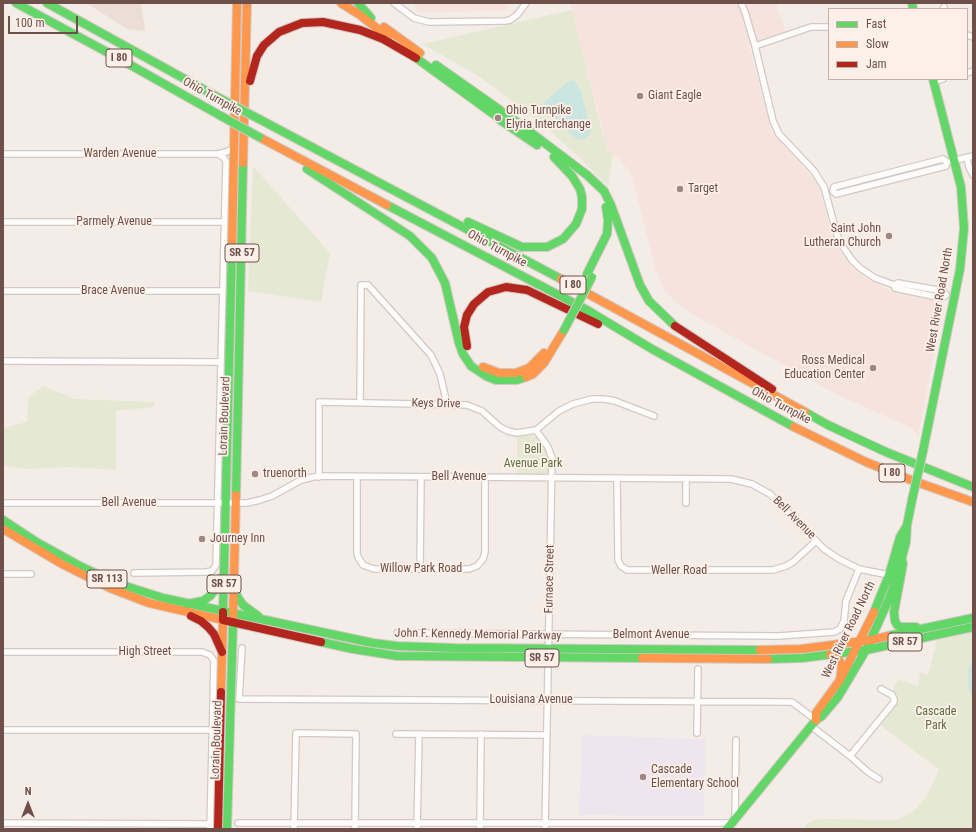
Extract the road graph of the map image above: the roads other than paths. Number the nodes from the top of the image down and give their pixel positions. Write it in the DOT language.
graph roads {
  1 [pos="16,3"];
  2 [pos="47,3"];
  3 [pos="237,3"];
  4 [pos="247,3"];
  5 [pos="341,3"];
  6 [pos="347,3"];
  7 [pos="358,3"];
  8 [pos="394,3"];
  9 [pos="526,3"];
  10 [pos="741,3"];
  11 [pos="370,16"];
  12 [pos="828,26"];
  13 [pos="755,46"];
  14 [pos="416,58"];
  15 [pos="933,80"];
  16 [pos="500,115"];
  17 [pos="245,118"];
  18 [pos="259,137"];
  19 [pos="235,148"];
  20 [pos="3,154"];
  21 [pos="218,154"];
  22 [pos="552,156"];
  23 [pos="970,157"];
  24 [pos="951,161"];
  25 [pos="346,164"];
  26 [pos="973,175"];
  27 [pos="826,193"];
  28 [pos="613,212"];
  29 [pos="3,222"];
  30 [pos="224,222"];
  31 [pos="590,276"];
  32 [pos="3,290"];
  33 [pos="222,291"];
  34 [pos="950,296"];
  35 [pos="562,328"];
  36 [pos="652,349"];
  37 [pos="3,361"];
  38 [pos="221,362"];
  39 [pos="360,403"];
  40 [pos="447,404"];
  41 [pos="654,416"];
  42 [pos="536,430"];
  43 [pos="886,452"];
  44 [pos="319,477"];
  45 [pos="357,477"];
  46 [pos="421,477"];
  47 [pos="485,477"];
  48 [pos="551,478"];
  49 [pos="617,478"];
  50 [pos="686,478"];
  51 [pos="973,487"];
  52 [pos="973,502"];
  53 [pos="3,503"];
  54 [pos="226,503"];
  55 [pos="686,503"];
  56 [pos="3,520"];
  57 [pos="907,525"];
  58 [pos="3,529"];
  59 [pos="816,541"];
  60 [pos="902,560"];
  61 [pos="420,569"];
  62 [pos="859,569"];
  63 [pos="134,573"];
  64 [pos="224,573"];
  65 [pos="3,574"];
  66 [pos="31,574"];
  67 [pos="889,575"];
  68 [pos="233,581"];
  69 [pos="187,604"];
  70 [pos="177,610"];
  71 [pos="223,611"];
  72 [pos="233,613"];
  73 [pos="973,618"];
  74 [pos="223,620"];
  75 [pos="265,620"];
  76 [pos="233,622"];
  77 [pos="973,627"];
  78 [pos="930,628"];
  79 [pos="397,633"];
  80 [pos="549,634"];
  81 [pos="871,640"];
  82 [pos="858,642"];
  83 [pos="242,648"];
  84 [pos="548,649"];
  85 [pos="866,650"];
  86 [pos="3,652"];
  87 [pos="222,652"];
  88 [pos="854,652"];
  89 [pos="830,655"];
  90 [pos="548,658"];
  91 [pos="698,669"];
  92 [pos="840,680"];
  93 [pos="881,689"];
  94 [pos="548,700"];
  95 [pos="698,701"];
  96 [pos="814,723"];
  97 [pos="3,730"];
  98 [pos="212,730"];
  99 [pos="697,733"];
  100 [pos="396,734"];
  101 [pos="419,734"];
  102 [pos="481,734"];
  103 [pos="547,735"];
  104 [pos="736,740"];
  105 [pos="850,756"];
  106 [pos="879,779"];
  107 [pos="3,823"];
  108 [pos="238,823"];
  109 [pos="732,824"];
  110 [pos="45,826"];
  111 [pos="131,826"];
  112 [pos="210,826"];
  113 [pos="294,826"];
  114 [pos="355,826"];
  115 [pos="417,826"];
  116 [pos="480,826"];
  117 [pos="545,826"];
  118 [pos="610,826"];
  119 [pos="673,826"];
  120 [pos="218,829"];
  121 [pos="227,829"];
  1 -- 18 [label="main road, Ohio Turnpike / I 80, bridge"];
  2 -- 25 [label="main road, Ohio Turnpike / I 80, bridge"];
  3 -- 19 [label="main road, Lorain Boulevard / SR 57"];
  4 -- 17 [label="main road, Lorain Boulevard / SR 57"];
  5 -- 14 [label="main road"];
  6 -- 11 [label="main road"];
  7 -- 11 [label="main road"];
  8 -- 9 [label="street"];
  10 -- 13 [label="street"];
  11 -- 16 [label="main road"];
  12 -- 13 [label="street"];
  13 -- 27 [label="street"];
  14 -- 16 [label="main road"];
  14 -- 17 [label="main road"];
  15 -- 24 [label="main road, West River Road North"];
  16 -- 22 [label="main road"];
  16 -- 28 [label="main road"];
  17 -- 54 [label="main road, Lorain Boulevard / SR 57"];
  18 -- 35 [label="main road"];
  18 -- 36 [label="main road, Ohio Turnpike / I 80"];
  19 -- 21 [label="street, Warden Avenue"];
  19 -- 54 [label="main road, Lorain Boulevard / SR 57"];
  20 -- 21 [label="street, Warden Avenue"];
  21 -- 30 [label="street, Lorain Boulevard"];
  22 -- 25 [label="main road"];
  22 -- 31 [label="main road"];
  23 -- 24 [label="street"];
  23 -- 26 [label="street"];
  24 -- 27 [label="street"];
  24 -- 34 [label="main road, West River Road North"];
  25 -- 43 [label="main road, Ohio Turnpike / I 80"];
  27 -- 34 [label="street"];
  28 -- 31 [label="main road"];
  28 -- 43 [label="main road"];
  29 -- 30 [label="street, Parmely Avenue"];
  30 -- 33 [label="street, Lorain Boulevard"];
  31 -- 35 [label="main road"];
  32 -- 33 [label="street, Brace Avenue"];
  33 -- 38 [label="street, Lorain Boulevard"];
  34 -- 57 [label="main road, West River Road North, bridge"];
  35 -- 36 [label="main road"];
  36 -- 52 [label="main road, Ohio Turnpike / I 80"];
  37 -- 38 [label="street"];
  38 -- 54 [label="street, Lorain Boulevard"];
  39 -- 40 [label="street, Keys Drive"];
  39 -- 40 [label="street"];
  39 -- 44 [label="street, Keys Drive"];
  40 -- 42 [label="street, Keys Drive"];
  41 -- 42 [label="street"];
  42 -- 48 [label="street, Furnace Street"];
  43 -- 51 [label="main road, Ohio Turnpike / I 80"];
  44 -- 45 [label="street, Bell Avenue"];
  44 -- 54 [label="street, Bell Avenue"];
  45 -- 46 [label="street, Bell Avenue"];
  45 -- 61 [label="street, Willow Park Road"];
  46 -- 47 [label="street, Bell Avenue"];
  46 -- 61 [label="street"];
  47 -- 48 [label="street, Bell Avenue"];
  47 -- 61 [label="street, Willow Park Road"];
  48 -- 49 [label="street, Bell Avenue"];
  48 -- 80 [label="street, Furnace Street"];
  49 -- 50 [label="street, Bell Avenue"];
  49 -- 59 [label="street, Weller Road"];
  50 -- 55 [label="street"];
  50 -- 59 [label="street, Bell Avenue"];
  53 -- 54 [label="street, Bell Avenue"];
  54 -- 63 [label="street, Lorain Boulevard"];
  54 -- 64 [label="main road, Lorain Boulevard / SR 57"];
  54 -- 68 [label="main road, Lorain Boulevard / SR 57"];
  56 -- 69 [label="main road, John F. Kennedy Memorial Parkway / SR 113"];
  57 -- 60 [label="main road, West River Road North"];
  57 -- 67 [label="main road, West River Road North"];
  58 -- 70 [label="main road, John F. Kennedy Memorial Parkway / SR 113"];
  59 -- 62 [label="street, Bell Avenue"];
  60 -- 78 [label="main road"];
  60 -- 81 [label="main road, West River Road North"];
  62 -- 67 [label="street, Bell Avenue"];
  62 -- 80 [label="street, Belmont Avenue"];
  64 -- 69 [label="main road"];
  64 -- 71 [label="main road, Lorain Boulevard / SR 57"];
  65 -- 66 [label="street"];
  67 -- 82 [label="main road, West River Road North"];
  68 -- 72 [label="main road, Lorain Boulevard"];
  68 -- 75 [label="main road, SR 57"];
  69 -- 71 [label="main road, John F. Kennedy Memorial Parkway / SR 113"];
  70 -- 74 [label="main road, John F. Kennedy Memorial Parkway / SR 113"];
  70 -- 87 [label="main road"];
  71 -- 72 [label="main road, John F. Kennedy Memorial Parkway / SR 113"];
  71 -- 74 [label="main road, Lorain Boulevard / SR 57"];
  72 -- 75 [label="main road, John F. Kennedy Memorial Parkway / SR 113"];
  72 -- 76 [label="main road, Lorain Boulevard"];
  73 -- 78 [label="main road, John F. Kennedy Memorial Parkway / SR 57"];
  74 -- 76 [label="main road, John F. Kennedy Memorial Parkway / SR 57"];
  74 -- 87 [label="main road, Lorain Boulevard"];
  75 -- 84 [label="main road, John F. Kennedy Memorial Parkway / SR 57"];
  76 -- 90 [label="main road, John F. Kennedy Memorial Parkway / SR 57"];
  76 -- 121 [label="main road, Lorain Boulevard"];
  77 -- 85 [label="main road, John F. Kennedy Memorial Parkway / SR 57"];
  78 -- 81 [label="main road, John F. Kennedy Memorial Parkway / SR 57"];
  79 -- 80 [label="street, Belmont Avenue"];
  80 -- 84 [label="street, Furnace Street"];
  81 -- 82 [label="main road, John F. Kennedy Memorial Parkway / SR 57"];
  81 -- 85 [label="main road, West River Road North"];
  82 -- 84 [label="main road, John F. Kennedy Memorial Parkway / SR 57"];
  82 -- 88 [label="main road, West River Road North"];
  83 -- 94 [label="street, Louisiana Avenue"];
  84 -- 90 [label="street, Furnace Street"];
  85 -- 88 [label="main road, John F. Kennedy Memorial Parkway / SR 57"];
  85 -- 96 [label="main road, West River Road North"];
  86 -- 98 [label="street, High Street"];
  87 -- 120 [label="main road, Lorain Boulevard"];
  88 -- 89 [label="main road, John F. Kennedy Memorial Parkway / SR 57"];
  88 -- 92 [label="main road, West River Road North"];
  89 -- 90 [label="main road, John F. Kennedy Memorial Parkway / SR 57"];
  89 -- 92 [label="main road"];
  90 -- 94 [label="street, Furnace Street"];
  91 -- 95 [label="street"];
  92 -- 96 [label="main road, West River Road North"];
  93 -- 105 [label="street"];
  94 -- 95 [label="street, Louisiana Avenue"];
  94 -- 103 [label="street, Furnace Street"];
  95 -- 96 [label="street, Louisiana Avenue"];
  95 -- 99 [label="street"];
  96 -- 105 [label="street, Louisiana Avenue"];
  96 -- 109 [label="main road, West River Road North"];
  97 -- 98 [label="street"];
  98 -- 112 [label="street, Lorain Boulevard"];
  100 -- 101 [label="street"];
  101 -- 102 [label="street"];
  101 -- 115 [label="street"];
  102 -- 103 [label="street"];
  102 -- 116 [label="street"];
  103 -- 117 [label="street, Furnace Street"];
  104 -- 109 [label="street"];
  105 -- 106 [label="street, Louisiana Avenue"];
  107 -- 110 [label="street"];
  108 -- 113 [label="street"];
  109 -- 119 [label="street"];
  110 -- 111 [label="street"];
  111 -- 112 [label="street"];
  113 -- 114 [label="street"];
  113 -- 114 [label="street"];
  114 -- 115 [label="street"];
  115 -- 116 [label="street"];
  116 -- 117 [label="street"];
  117 -- 118 [label="street"];
  118 -- 119 [label="street"];
}
